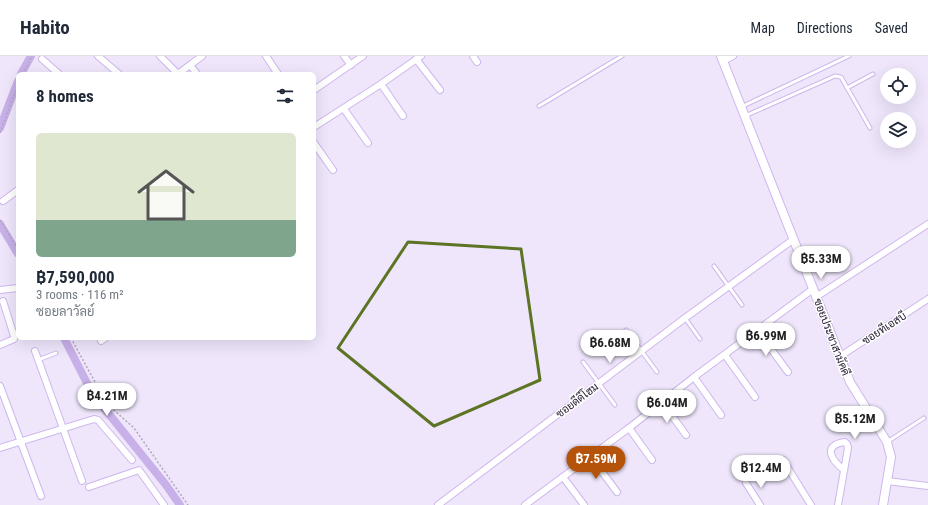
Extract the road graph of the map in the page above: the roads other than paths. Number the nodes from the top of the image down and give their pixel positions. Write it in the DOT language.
graph roads {
  1 [pos="98,56"];
  2 [pos="160,56"];
  3 [pos="202,56"];
  4 [pos="266,56"];
  5 [pos="344,56"];
  6 [pos="363,56"];
  7 [pos="473,56"];
  8 [pos="622,56"];
  9 [pos="734,56"];
  10 [pos="849,56"];
  11 [pos="419,58"];
  12 [pos="722,58"];
  13 [pos="42,59"];
  14 [pos="477,62"];
  15 [pos="190,65"];
  16 [pos="351,65"];
  17 [pos="57,72"];
  18 [pos="117,72"];
  19 [pos="176,72"];
  20 [pos="181,72"];
  21 [pos="195,72"];
  22 [pos="277,72"];
  23 [pos="873,74"];
  24 [pos="381,84"];
  25 [pos="847,88"];
  26 [pos="316,89"];
  27 [pos="440,90"];
  28 [pos="539,106"];
  29 [pos="741,107"];
  30 [pos="344,108"];
  31 [pos="403,116"];
  32 [pos="745,116"];
  33 [pos="316,126"];
  34 [pos="870,128"];
  35 [pos="368,143"];
  36 [pos="316,145"];
  37 [pos="333,170"];
  38 [pos="16,191"];
  39 [pos="3,201"];
  40 [pos="928,224"];
  41 [pos="794,239"];
  42 [pos="714,266"];
  43 [pos="728,287"];
  44 [pos="16,288"];
  45 [pos="1,290"];
  46 [pos="815,293"];
  47 [pos="928,299"];
  48 [pos="3,301"];
  49 [pos="742,305"];
  50 [pos="685,318"];
  51 [pos="626,330"];
  52 [pos="757,330"];
  53 [pos="700,339"];
  54 [pos="0,345"];
  55 [pos="35,351"];
  56 [pos="641,351"];
  57 [pos="56,353"];
  58 [pos="725,355"];
  59 [pos="840,357"];
  60 [pos="38,360"];
  61 [pos="583,362"];
  62 [pos="657,372"];
  63 [pos="788,372"];
  64 [pos="694,377"];
  65 [pos="599,383"];
  66 [pos="0,386"];
  67 [pos="755,397"];
  68 [pos="662,402"];
  69 [pos="615,405"];
  70 [pos="721,415"];
  71 [pos="924,418"];
  72 [pos="629,428"];
  73 [pos="64,429"];
  74 [pos="686,435"];
  75 [pos="21,442"];
  76 [pos="887,442"];
  77 [pos="0,448"];
  78 [pos="590,457"];
  79 [pos="132,460"];
  80 [pos="652,460"];
  81 [pos="783,460"];
  82 [pos="844,470"];
  83 [pos="562,477"];
  84 [pos="82,481"];
  85 [pos="887,481"];
  86 [pos="746,483"];
  87 [pos="928,486"];
  88 [pos="89,487"];
  89 [pos="617,492"];
  90 [pos="40,496"];
  91 [pos="533,503"];
  92 [pos="164,505"];
  93 [pos="438,505"];
  94 [pos="524,505"];
  95 [pos="584,505"];
  96 [pos="760,505"];
  97 [pos="811,505"];
  98 [pos="838,505"];
  99 [pos="883,505"];
  1 -- 18 [label="street"];
  2 -- 19 [label="street"];
  3 -- 15 [label="street"];
  4 -- 22 [label="street"];
  5 -- 16 [label="street"];
  6 -- 16 [label="street"];
  7 -- 14 [label="street"];
  8 -- 28 [label="lane"];
  9 -- 12 [label="street"];
  10 -- 29 [label="lane"];
  11 -- 24 [label="street"];
  11 -- 27 [label="street"];
  12 -- 29 [label="street, ซอยประชาสามัคคี"];
  13 -- 17 [label="street"];
  15 -- 20 [label="street"];
  15 -- 21 [label="street"];
  16 -- 26 [label="street"];
  23 -- 25 [label="lane"];
  24 -- 30 [label="street"];
  24 -- 31 [label="street"];
  25 -- 32 [label="lane"];
  25 -- 34 [label="lane"];
  29 -- 32 [label="street, ซอยประชาสามัคคี"];
  30 -- 33 [label="street"];
  30 -- 35 [label="street"];
  32 -- 41 [label="street, ซอยประชาสามัคคี"];
  36 -- 37 [label="street"];
  38 -- 39 [label="street"];
  40 -- 46 [label="street"];
  41 -- 43 [label="street, ซอยดีดีโฮม"];
  41 -- 46 [label="street, ซอยประชาสามัคคี"];
  42 -- 43 [label="lane"];
  43 -- 49 [label="lane"];
  43 -- 50 [label="street, ซอยดีดีโฮม"];
  44 -- 45 [label="street"];
  46 -- 52 [label="street"];
  46 -- 59 [label="street, ซอยประชาสามัคคี"];
  47 -- 59 [label="street, ซอยทีเอสบี"];
  48 -- 54 [label="street"];
  50 -- 53 [label="lane"];
  50 -- 56 [label="street, ซอยดีดีโฮม"];
  51 -- 56 [label="lane"];
  52 -- 58 [label="street"];
  52 -- 63 [label="street"];
  55 -- 60 [label="street"];
  56 -- 62 [label="lane"];
  56 -- 65 [label="street, ซอยดีดีโฮม"];
  57 -- 60 [label="lane"];
  58 -- 64 [label="street"];
  58 -- 67 [label="street"];
  59 -- 76 [label="street, ซอยประชาสามัคคี"];
  60 -- 73 [label="street"];
  61 -- 65 [label="lane"];
  64 -- 68 [label="street"];
  64 -- 70 [label="street"];
  65 -- 69 [label="lane"];
  65 -- 93 [label="street, ซอยดีดีโฮม"];
  66 -- 75 [label="street"];
  68 -- 72 [label="street"];
  68 -- 74 [label="street"];
  71 -- 76 [label="lane"];
  72 -- 78 [label="street"];
  72 -- 80 [label="street"];
  73 -- 75 [label="street"];
  73 -- 79 [label="street"];
  73 -- 84 [label="street"];
  75 -- 77 [label="street"];
  75 -- 90 [label="street"];
  76 -- 85 [label="street, ซอยประชาสามัคคี"];
  78 -- 83 [label="street"];
  78 -- 89 [label="street"];
  81 -- 97 [label="street"];
  82 -- 98 [label="street"];
  83 -- 91 [label="street"];
  83 -- 95 [label="street"];
  85 -- 87 [label="street"];
  85 -- 99 [label="street, ซอยประชาสามัคคี"];
  86 -- 96 [label="street"];
  88 -- 92 [label="street"];
  91 -- 94 [label="street"];
}
